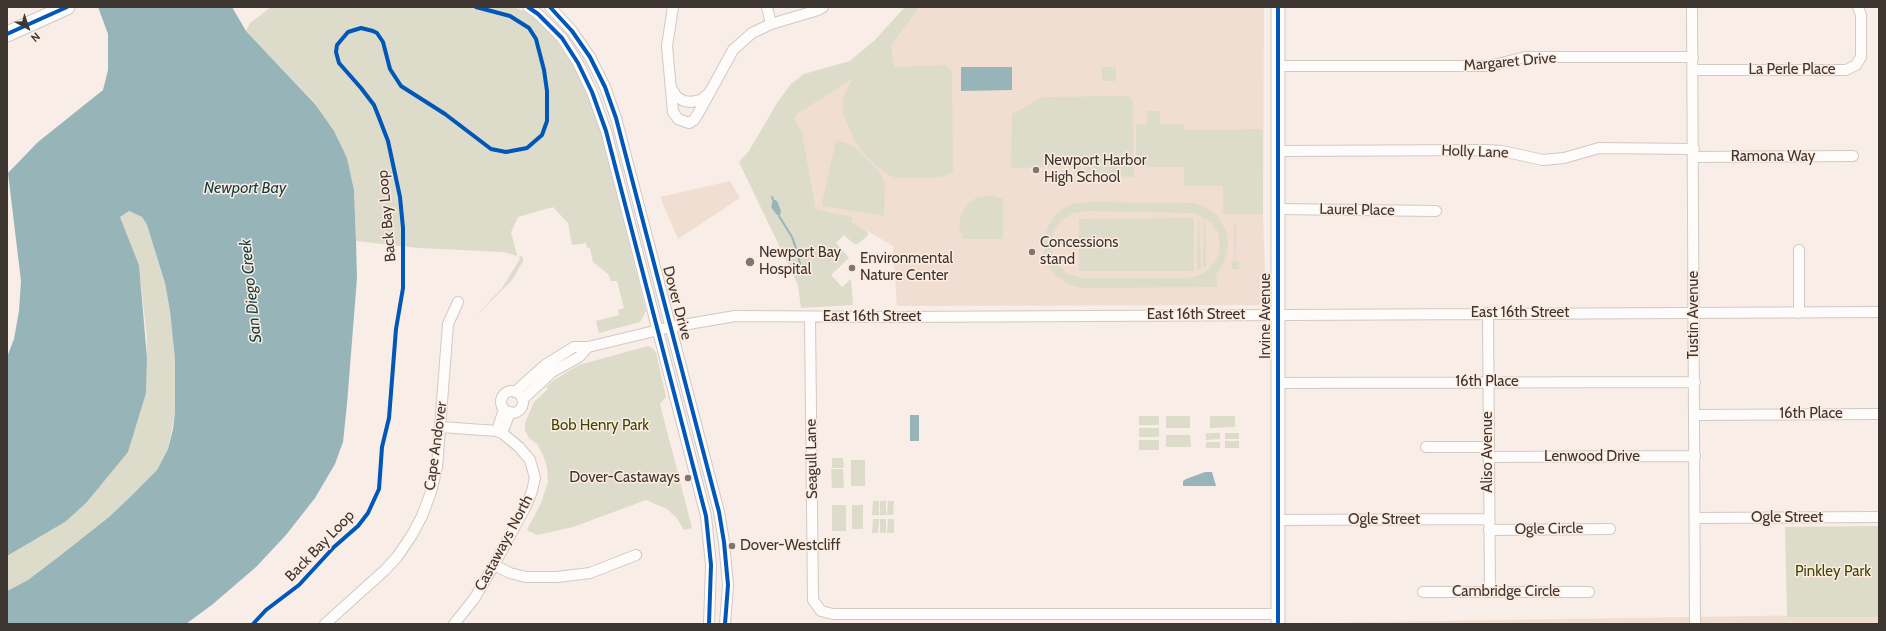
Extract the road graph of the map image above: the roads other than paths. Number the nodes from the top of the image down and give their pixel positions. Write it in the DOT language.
graph roads {
  1 [pos="67,7"];
  2 [pos="528,7"];
  3 [pos="550,7"];
  4 [pos="673,7"];
  5 [pos="767,7"];
  6 [pos="823,7"];
  7 [pos="1278,7"];
  8 [pos="1692,7"];
  9 [pos="1858,7"];
  10 [pos="771,24"];
  11 [pos="7,34"];
  12 [pos="1693,57"];
  13 [pos="1278,66"];
  14 [pos="1693,70"];
  15 [pos="671,88"];
  16 [pos="709,93"];
  17 [pos="1279,151"];
  18 [pos="1694,153"];
  19 [pos="1853,156"];
  20 [pos="1278,209"];
  21 [pos="1436,211"];
  22 [pos="1799,250"];
  23 [pos="458,302"];
  24 [pos="1694,312"];
  25 [pos="1879,312"];
  26 [pos="1488,313"];
  27 [pos="1799,313"];
  28 [pos="1278,315"];
  29 [pos="810,318"];
  30 [pos="671,327"];
  31 [pos="659,330"];
  32 [pos="1488,382"];
  33 [pos="1695,382"];
  34 [pos="1278,383"];
  35 [pos="519,395"];
  36 [pos="507,411"];
  37 [pos="1879,414"];
  38 [pos="1695,415"];
  39 [pos="441,427"];
  40 [pos="499,432"];
  41 [pos="1426,447"];
  42 [pos="1488,452"];
  43 [pos="1695,456"];
  44 [pos="719,512"];
  45 [pos="706,516"];
  46 [pos="1879,517"];
  47 [pos="1695,518"];
  48 [pos="1489,519"];
  49 [pos="1279,520"];
  50 [pos="1610,529"];
  51 [pos="1489,530"];
  52 [pos="636,555"];
  53 [pos="494,565"];
  54 [pos="1423,592"];
  55 [pos="1490,592"];
  56 [pos="1589,592"];
  57 [pos="1278,619"];
  58 [pos="325,624"];
  59 [pos="454,624"];
  60 [pos="709,624"];
  61 [pos="725,624"];
  62 [pos="1695,624"];
  1 -- 11 [label="highway"];
  2 -- 31 [label="street, Dover Drive"];
  3 -- 30 [label="street, Dover Drive"];
  4 -- 15 [label="street"];
  5 -- 10 [label="street"];
  6 -- 10 [label="street"];
  7 -- 13 [label="main road, Irvine Avenue"];
  8 -- 12 [label="street, Tustin Avenue"];
  9 -- 14 [label="street, La Perle Place"];
  10 -- 16 [label="street"];
  12 -- 13 [label="street, Margaret Drive"];
  12 -- 14 [label="street, Tustin Avenue"];
  13 -- 17 [label="main road, Irvine Avenue"];
  14 -- 18 [label="street, Tustin Avenue"];
  15 -- 16 [label="street"];
  15 -- 16 [label="street"];
  17 -- 18 [label="street, Holly Lane"];
  17 -- 20 [label="main road, Irvine Avenue"];
  18 -- 19 [label="street, Ramona Way"];
  18 -- 24 [label="street, Tustin Avenue"];
  20 -- 21 [label="street, Laurel Place"];
  20 -- 28 [label="main road, Irvine Avenue"];
  22 -- 27 [label="street"];
  23 -- 39 [label="street, Cape Andover"];
  24 -- 26 [label="street, East 16th Street"];
  24 -- 27 [label="street, East 16th Street"];
  24 -- 33 [label="street, Tustin Avenue"];
  25 -- 27 [label="street, East 16th Street"];
  26 -- 28 [label="street, East 16th Street"];
  26 -- 32 [label="street, Aliso Avenue"];
  28 -- 29 [label="street, East 16th Street"];
  28 -- 34 [label="main road, Irvine Avenue"];
  29 -- 30 [label="street, East 16th Street"];
  29 -- 57 [label="street, Seagull Lane"];
  30 -- 31 [label="street, East 16th Street"];
  30 -- 44 [label="street, Dover Drive"];
  31 -- 35 [label="street, East 16th Street"];
  31 -- 45 [label="street, Dover Drive"];
  32 -- 33 [label="street, 16th Place"];
  32 -- 34 [label="street, 16th Place"];
  32 -- 42 [label="street, Aliso Avenue"];
  33 -- 38 [label="street, Tustin Avenue"];
  34 -- 49 [label="main road, Irvine Avenue"];
  35 -- 36 [label="street"];
  35 -- 36 [label="street"];
  36 -- 40 [label="street"];
  37 -- 38 [label="street, 16th Place"];
  38 -- 43 [label="street, Tustin Avenue"];
  39 -- 40 [label="street"];
  39 -- 58 [label="street, Cape Andover"];
  40 -- 53 [label="street, Castaways North"];
  41 -- 42 [label="street, Lenwood Drive"];
  42 -- 43 [label="street, Lenwood Drive"];
  42 -- 48 [label="street, Aliso Avenue"];
  43 -- 47 [label="street, Tustin Avenue"];
  44 -- 45 [label="street"];
  44 -- 61 [label="street, Dover Drive"];
  45 -- 60 [label="street, Dover Drive"];
  46 -- 47 [label="street, Ogle Street"];
  47 -- 62 [label="street, Tustin Avenue"];
  48 -- 49 [label="street, Ogle Street"];
  48 -- 51 [label="street, Aliso Avenue"];
  49 -- 57 [label="main road, Irvine Avenue"];
  50 -- 51 [label="street, Ogle Circle"];
  51 -- 55 [label="street, Aliso Avenue"];
  52 -- 53 [label="street"];
  53 -- 59 [label="street, Castaways North"];
  54 -- 55 [label="street, Cambridge Circle"];
  55 -- 56 [label="street, Cambridge Circle"];
}
